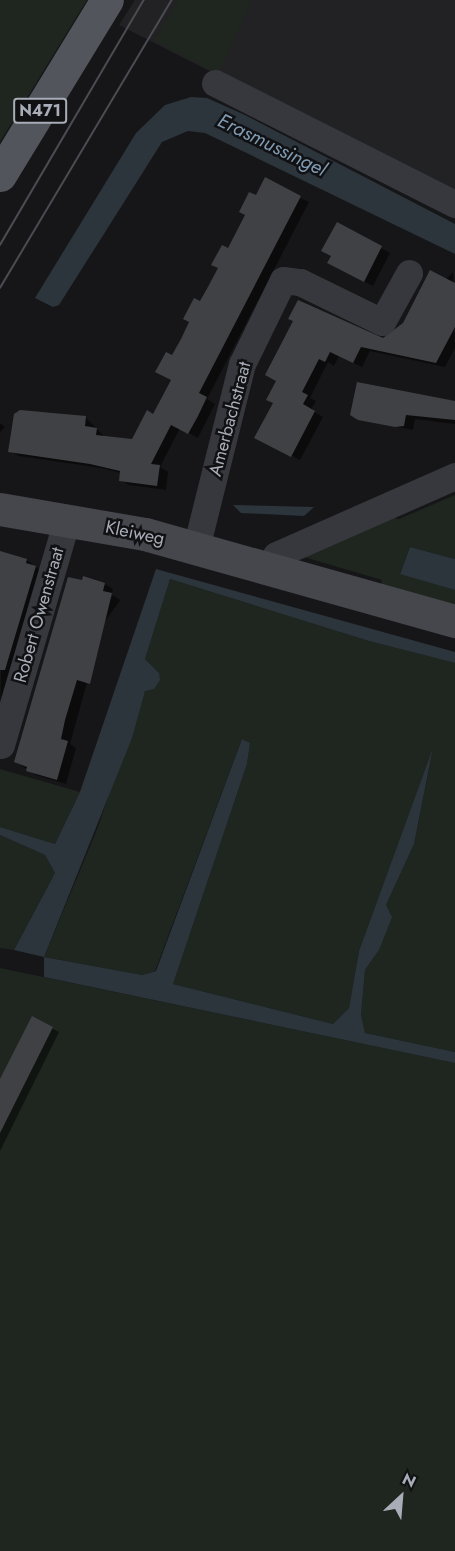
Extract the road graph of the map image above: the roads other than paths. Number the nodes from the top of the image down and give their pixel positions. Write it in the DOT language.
graph roads {
  1 [pos="107,0"];
  2 [pos="215,83"];
  3 [pos="0,175"];
  4 [pos="455,204"];
  5 [pos="409,273"];
  6 [pos="455,476"];
  7 [pos="0,509"];
  8 [pos="67,519"];
  9 [pos="196,548"];
  10 [pos="268,568"];
  11 [pos="455,621"];
  12 [pos="1,746"];
  1 -- 3 [label="main road, N471"];
  2 -- 4 [label="street"];
  5 -- 9 [label="street, Amerbachstraat"];
  6 -- 10 [label="street"];
  7 -- 8 [label="street, Kleiweg"];
  8 -- 9 [label="street, Kleiweg"];
  8 -- 12 [label="street, Robert Owenstraat"];
  9 -- 10 [label="street, Kleiweg"];
  10 -- 11 [label="street, Kleiweg"];
}
